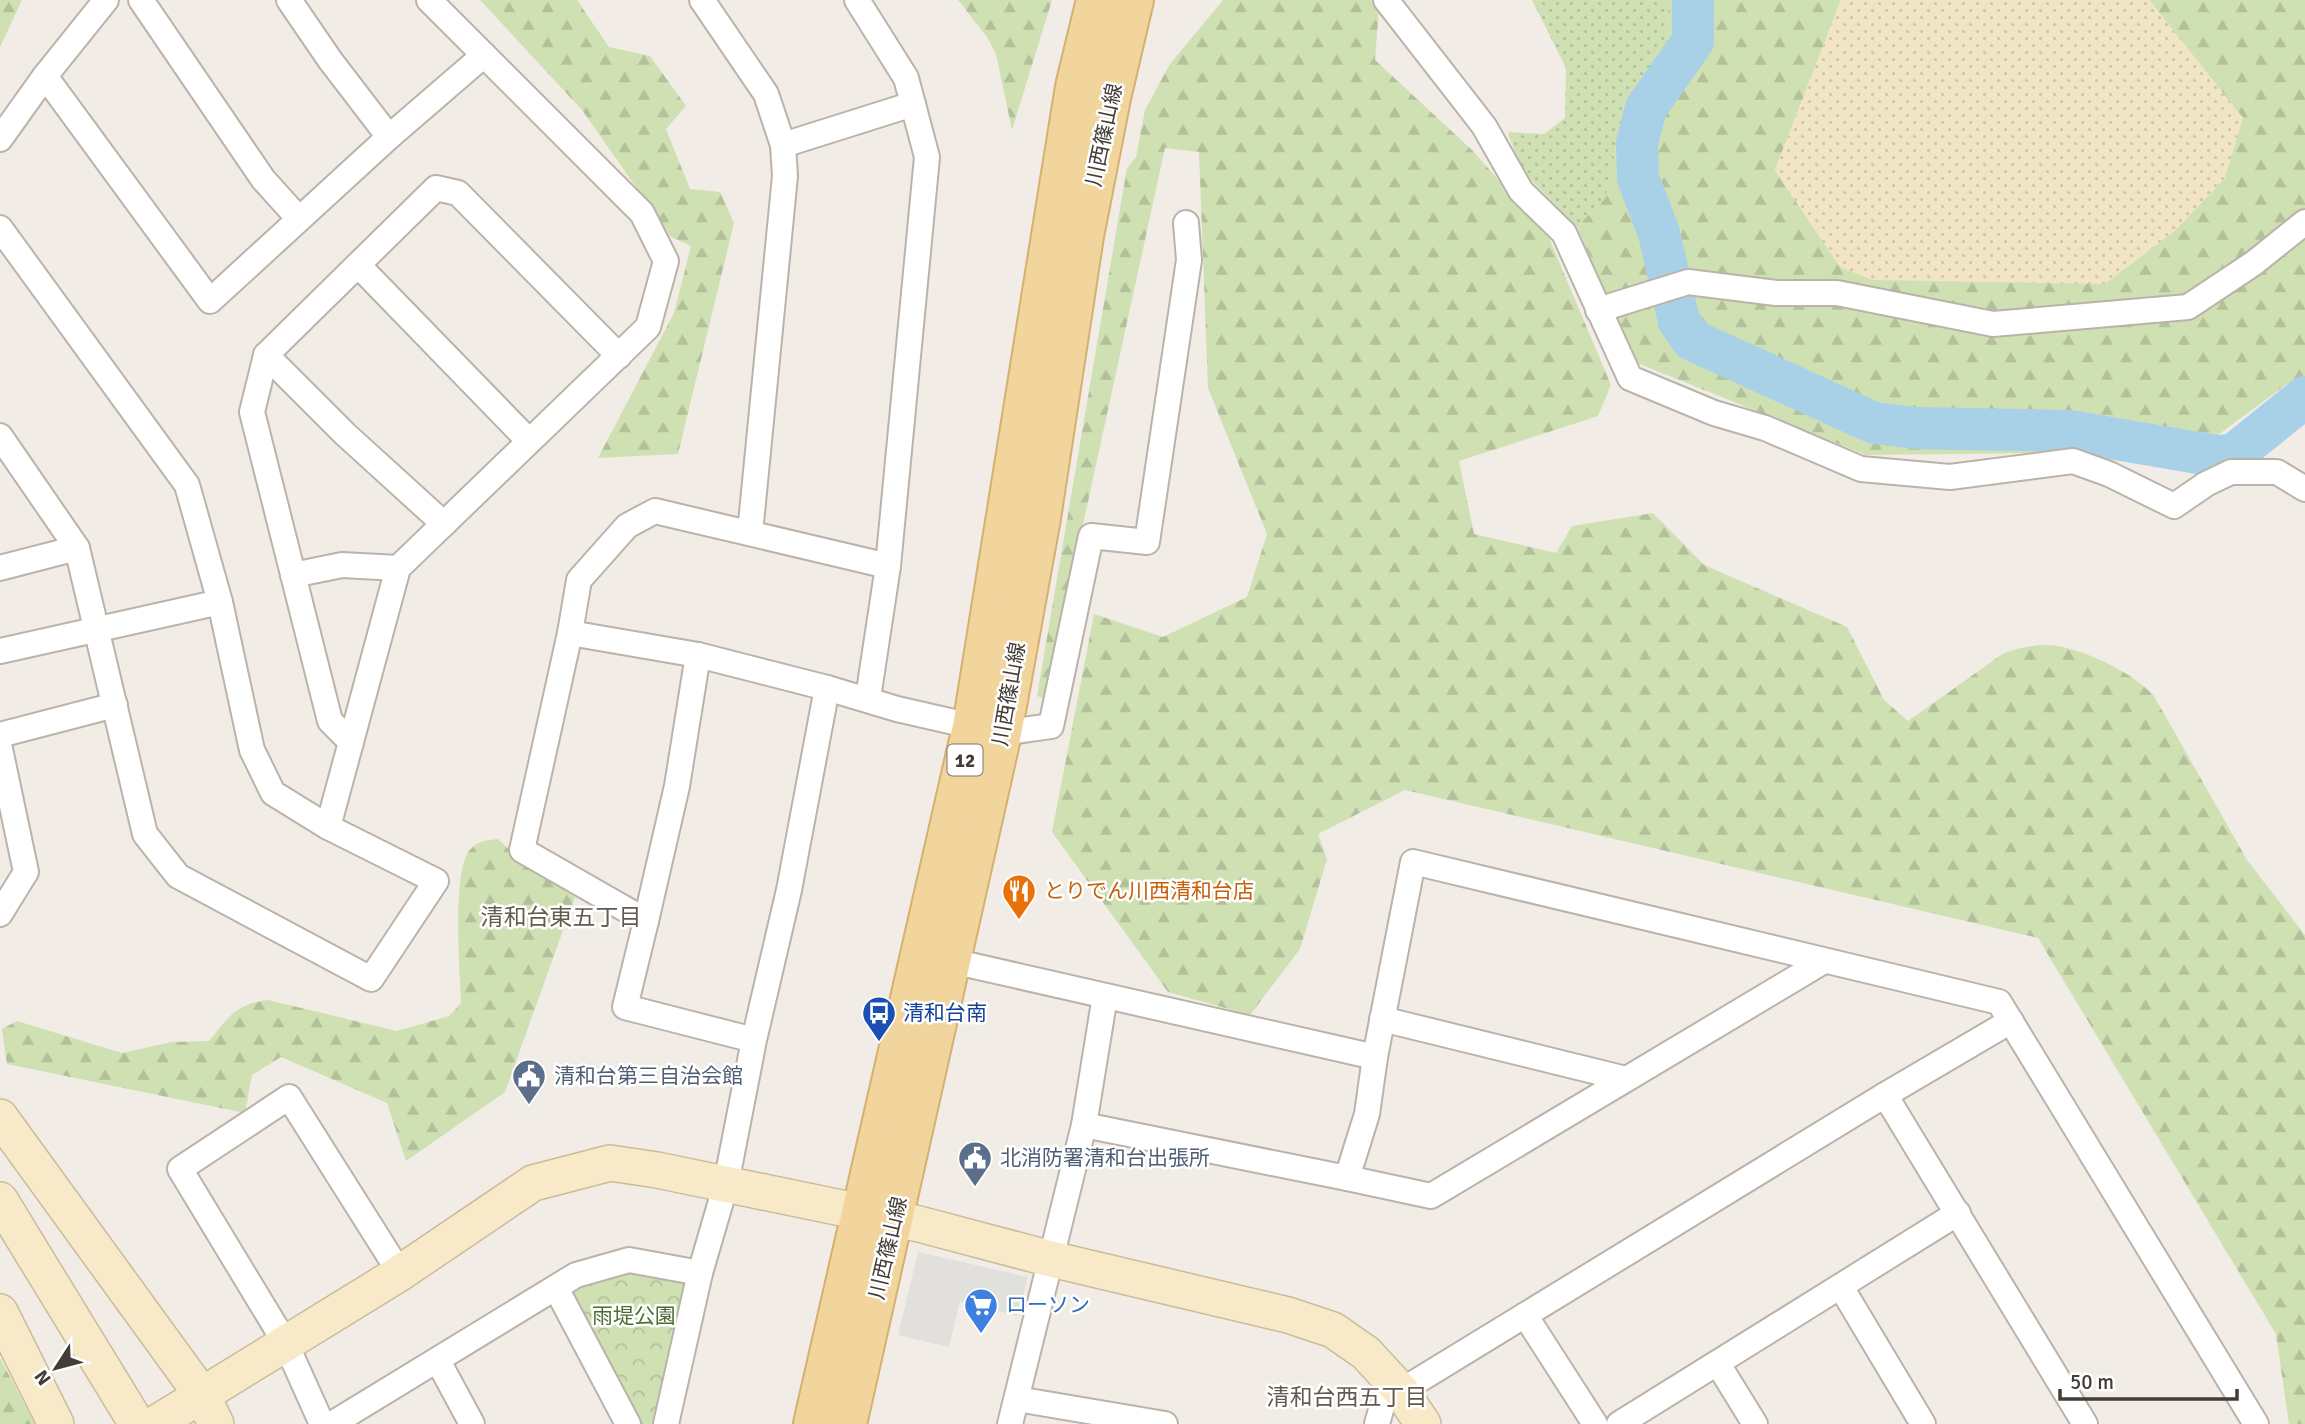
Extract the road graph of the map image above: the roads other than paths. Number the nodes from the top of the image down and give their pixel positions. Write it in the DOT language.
graph roads {
  1 [pos="106,0"];
  2 [pos="141,0"];
  3 [pos="289,0"];
  4 [pos="429,0"];
  5 [pos="702,0"];
  6 [pos="857,0"];
  7 [pos="1097,0"];
  8 [pos="1134,0"];
  9 [pos="1387,0"];
  10 [pos="484,55"];
  11 [pos="45,76"];
  12 [pos="913,104"];
  13 [pos="389,137"];
  14 [pos="0,139"];
  15 [pos="783,145"];
  16 [pos="299,219"];
  17 [pos="2305,222"];
  18 [pos="1186,223"];
  19 [pos="0,228"];
  20 [pos="358,265"];
  21 [pos="1604,307"];
  22 [pos="266,355"];
  23 [pos="619,356"];
  24 [pos="0,436"];
  25 [pos="529,441"];
  26 [pos="2305,489"];
  27 [pos="444,523"];
  28 [pos="750,533"];
  29 [pos="77,548"];
  30 [pos="888,566"];
  31 [pos="0,568"];
  32 [pos="398,568"];
  33 [pos="293,575"];
  34 [pos="220,602"];
  35 [pos="98,629"];
  36 [pos="570,633"];
  37 [pos="0,651"];
  38 [pos="698,655"];
  39 [pos="827,688"];
  40 [pos="869,698"];
  41 [pos="115,705"];
  42 [pos="987,730"];
  43 [pos="0,735"];
  44 [pos="351,741"];
  45 [pos="0,749"];
  46 [pos="328,827"];
  47 [pos="0,914"];
  48 [pos="646,921"];
  49 [pos="952,961"];
  50 [pos="1824,961"];
  51 [pos="1105,996"];
  52 [pos="1382,1019"];
  53 [pos="2011,1021"];
  54 [pos="754,1040"];
  55 [pos="1375,1057"];
  56 [pos="1626,1079"];
  57 [pos="1885,1095"];
  58 [pos="0,1117"];
  59 [pos="1084,1125"];
  60 [pos="1347,1178"];
  61 [pos="726,1184"];
  62 [pos="0,1200"];
  63 [pos="1958,1213"];
  64 [pos="878,1215"];
  65 [pos="1051,1259"];
  66 [pos="400,1273"];
  67 [pos="700,1273"];
  68 [pos="1840,1287"];
  69 [pos="556,1288"];
  70 [pos="0,1311"];
  71 [pos="1525,1315"];
  72 [pos="286,1344"];
  73 [pos="438,1361"];
  74 [pos="1718,1364"];
  75 [pos="1401,1391"];
  76 [pos="1017,1399"];
  77 [pos="209,1409"];
  78 [pos="56,1424"];
  79 [pos="137,1424"];
  80 [pos="155,1424"];
  81 [pos="321,1424"];
  82 [pos="332,1424"];
  83 [pos="472,1424"];
  84 [pos="628,1424"];
  85 [pos="666,1424"];
  86 [pos="813,1424"];
  87 [pos="847,1424"];
  88 [pos="1010,1424"];
  89 [pos="1166,1424"];
  90 [pos="1377,1424"];
  91 [pos="1423,1424"];
  92 [pos="1595,1424"];
  93 [pos="1619,1424"];
  94 [pos="1755,1424"];
  95 [pos="1923,1424"];
  96 [pos="2085,1424"];
  97 [pos="2256,1424"];
  1 -- 11 [label="street"];
  2 -- 16 [label="street"];
  3 -- 13 [label="street"];
  4 -- 10 [label="street"];
  5 -- 15 [label="street"];
  6 -- 12 [label="street"];
  7 -- 42 [label="main road, 川西篠山線 / 12"];
  8 -- 42 [label="main road, 川西篠山線 / 12"];
  9 -- 21 [label="street"];
  10 -- 13 [label="street"];
  10 -- 23 [label="street"];
  11 -- 14 [label="street"];
  11 -- 16 [label="street"];
  12 -- 15 [label="street"];
  12 -- 30 [label="street"];
  13 -- 16 [label="street"];
  15 -- 28 [label="street"];
  17 -- 21 [label="street"];
  18 -- 42 [label="street"];
  19 -- 34 [label="street"];
  20 -- 22 [label="street"];
  20 -- 23 [label="street"];
  20 -- 25 [label="street"];
  21 -- 26 [label="street"];
  22 -- 27 [label="street"];
  22 -- 33 [label="street"];
  23 -- 25 [label="street"];
  24 -- 29 [label="street"];
  25 -- 27 [label="street"];
  27 -- 32 [label="street"];
  28 -- 30 [label="street"];
  28 -- 36 [label="street"];
  29 -- 31 [label="street"];
  29 -- 35 [label="street"];
  30 -- 40 [label="street"];
  32 -- 33 [label="street"];
  32 -- 44 [label="street"];
  33 -- 44 [label="street"];
  34 -- 35 [label="street"];
  34 -- 46 [label="street"];
  35 -- 37 [label="street"];
  35 -- 41 [label="street"];
  36 -- 38 [label="street"];
  36 -- 48 [label="street"];
  38 -- 39 [label="street"];
  38 -- 48 [label="street"];
  39 -- 40 [label="street"];
  39 -- 54 [label="street"];
  40 -- 42 [label="street"];
  41 -- 43 [label="street"];
  41 -- 46 [label="street"];
  42 -- 49 [label="main road, 川西篠山線 / 12"];
  42 -- 64 [label="main road, 川西篠山線 / 12"];
  44 -- 46 [label="street"];
  45 -- 47 [label="street"];
  48 -- 54 [label="street"];
  49 -- 51 [label="street"];
  49 -- 64 [label="main road, 川西篠山線 / 12"];
  50 -- 52 [label="street"];
  50 -- 53 [label="street"];
  50 -- 56 [label="street"];
  51 -- 55 [label="street"];
  51 -- 59 [label="street"];
  52 -- 55 [label="street"];
  52 -- 56 [label="street"];
  53 -- 57 [label="street"];
  53 -- 97 [label="street"];
  54 -- 61 [label="street"];
  55 -- 60 [label="street"];
  56 -- 60 [label="street"];
  57 -- 63 [label="street"];
  57 -- 71 [label="street"];
  58 -- 77 [label="street"];
  59 -- 60 [label="street"];
  59 -- 65 [label="street"];
  61 -- 64 [label="street"];
  61 -- 66 [label="street"];
  61 -- 67 [label="street"];
  62 -- 79 [label="street"];
  63 -- 68 [label="street"];
  63 -- 96 [label="street"];
  64 -- 65 [label="street"];
  64 -- 86 [label="main road, 川西篠山線 / 12"];
  64 -- 87 [label="main road, 川西篠山線 / 12"];
  65 -- 75 [label="street"];
  65 -- 76 [label="street"];
  66 -- 72 [label="street"];
  66 -- 72 [label="street"];
  67 -- 69 [label="street"];
  67 -- 85 [label="street"];
  68 -- 74 [label="street"];
  68 -- 95 [label="street"];
  69 -- 73 [label="street"];
  69 -- 84 [label="street"];
  70 -- 78 [label="street"];
  71 -- 75 [label="street"];
  71 -- 92 [label="street"];
  72 -- 77 [label="street"];
  72 -- 81 [label="street"];
  73 -- 82 [label="street"];
  73 -- 83 [label="street"];
  74 -- 93 [label="street"];
  74 -- 94 [label="street"];
  75 -- 90 [label="street"];
  75 -- 91 [label="street"];
  76 -- 88 [label="street"];
  76 -- 89 [label="street"];
  77 -- 80 [label="street"];
}
